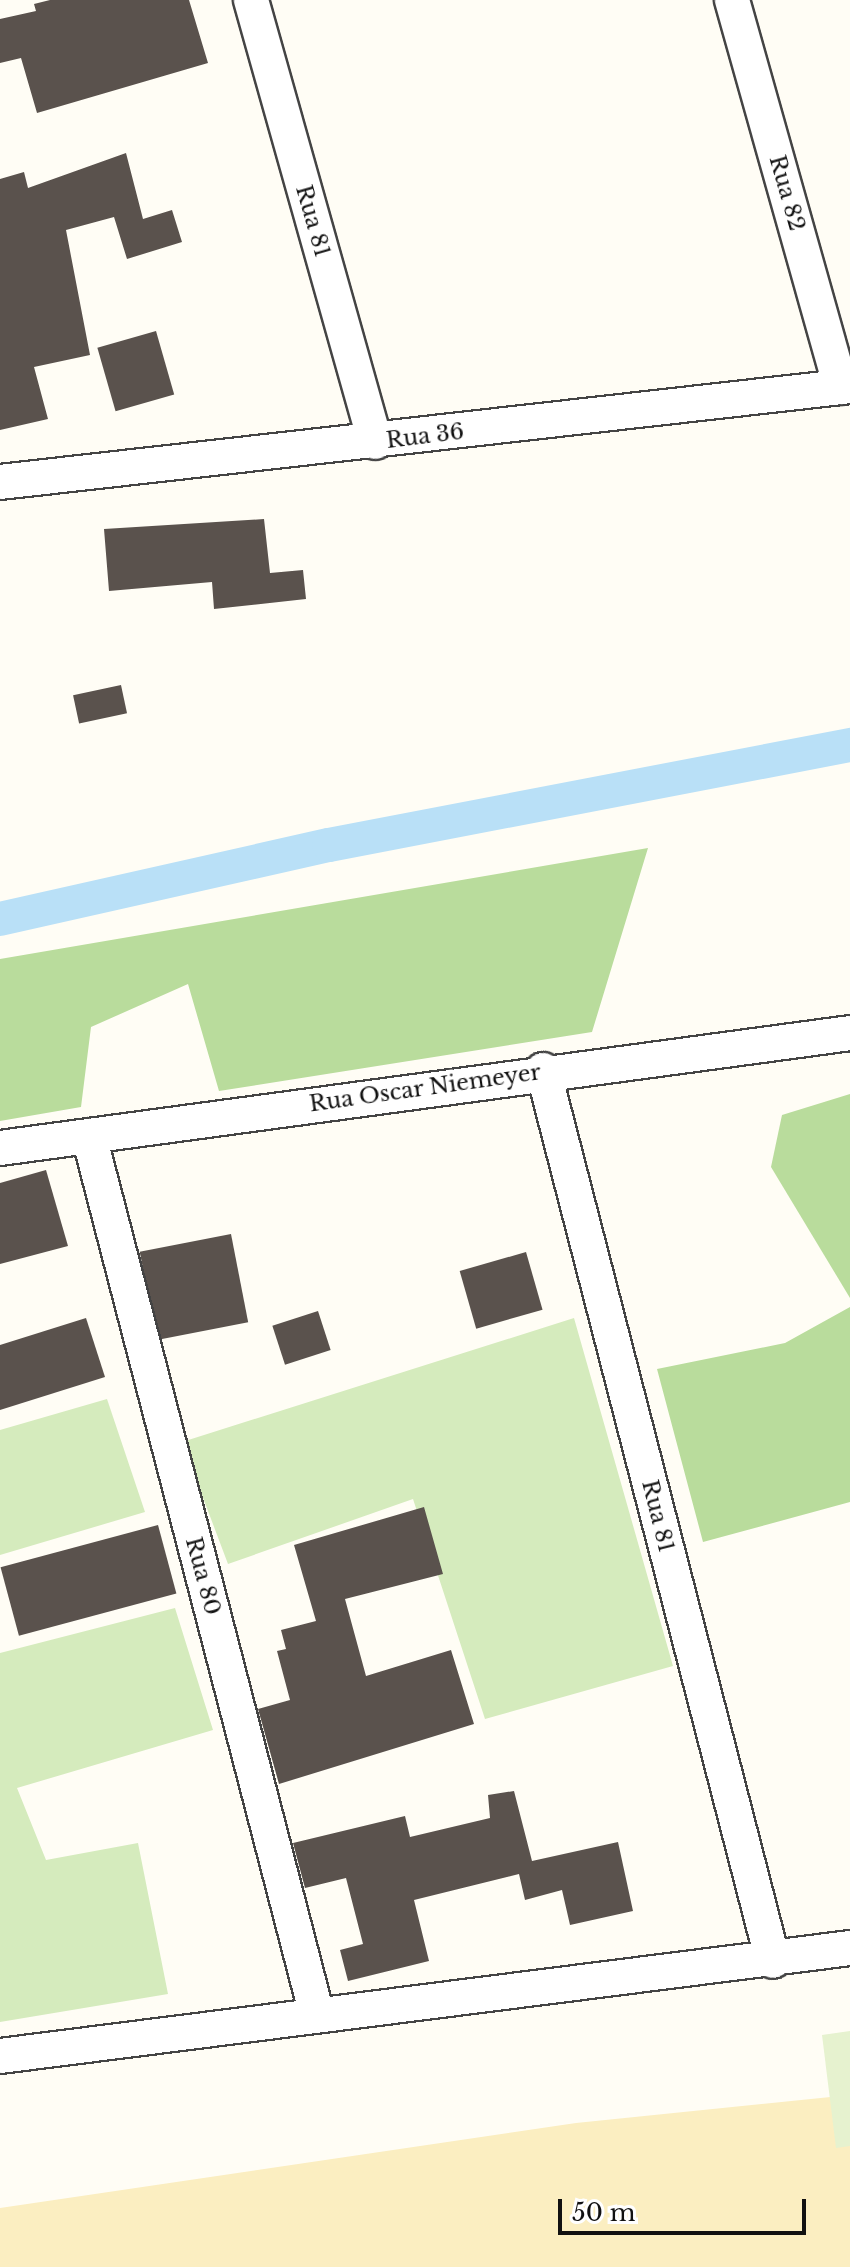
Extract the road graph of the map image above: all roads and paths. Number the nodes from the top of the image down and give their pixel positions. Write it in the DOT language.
graph roads {
  1 [pos="251,0"];
  2 [pos="732,0"];
  3 [pos="846,386"];
  4 [pos="375,442"];
  5 [pos="0,482"];
  6 [pos="850,1033"];
  7 [pos="543,1070"];
  8 [pos="89,1136"];
  9 [pos="0,1148"];
  10 [pos="850,1948"];
  11 [pos="773,1961"];
  12 [pos="317,2015"];
  13 [pos="0,2056"];
  1 -- 4 [label="street, Rua 81"];
  2 -- 3 [label="street, Rua 82"];
  3 -- 4 [label="street, Rua 36"];
  4 -- 5 [label="street, Rua 36"];
  6 -- 7 [label="street, Rua Oscar Niemeyer"];
  7 -- 8 [label="street, Rua Oscar Niemeyer"];
  7 -- 11 [label="street, Rua 81"];
  8 -- 9 [label="street, Rua Oscar Niemeyer"];
  8 -- 12 [label="street, Rua 80"];
  10 -- 11 [label="street"];
  11 -- 12 [label="street"];
  12 -- 13 [label="street"];
}
